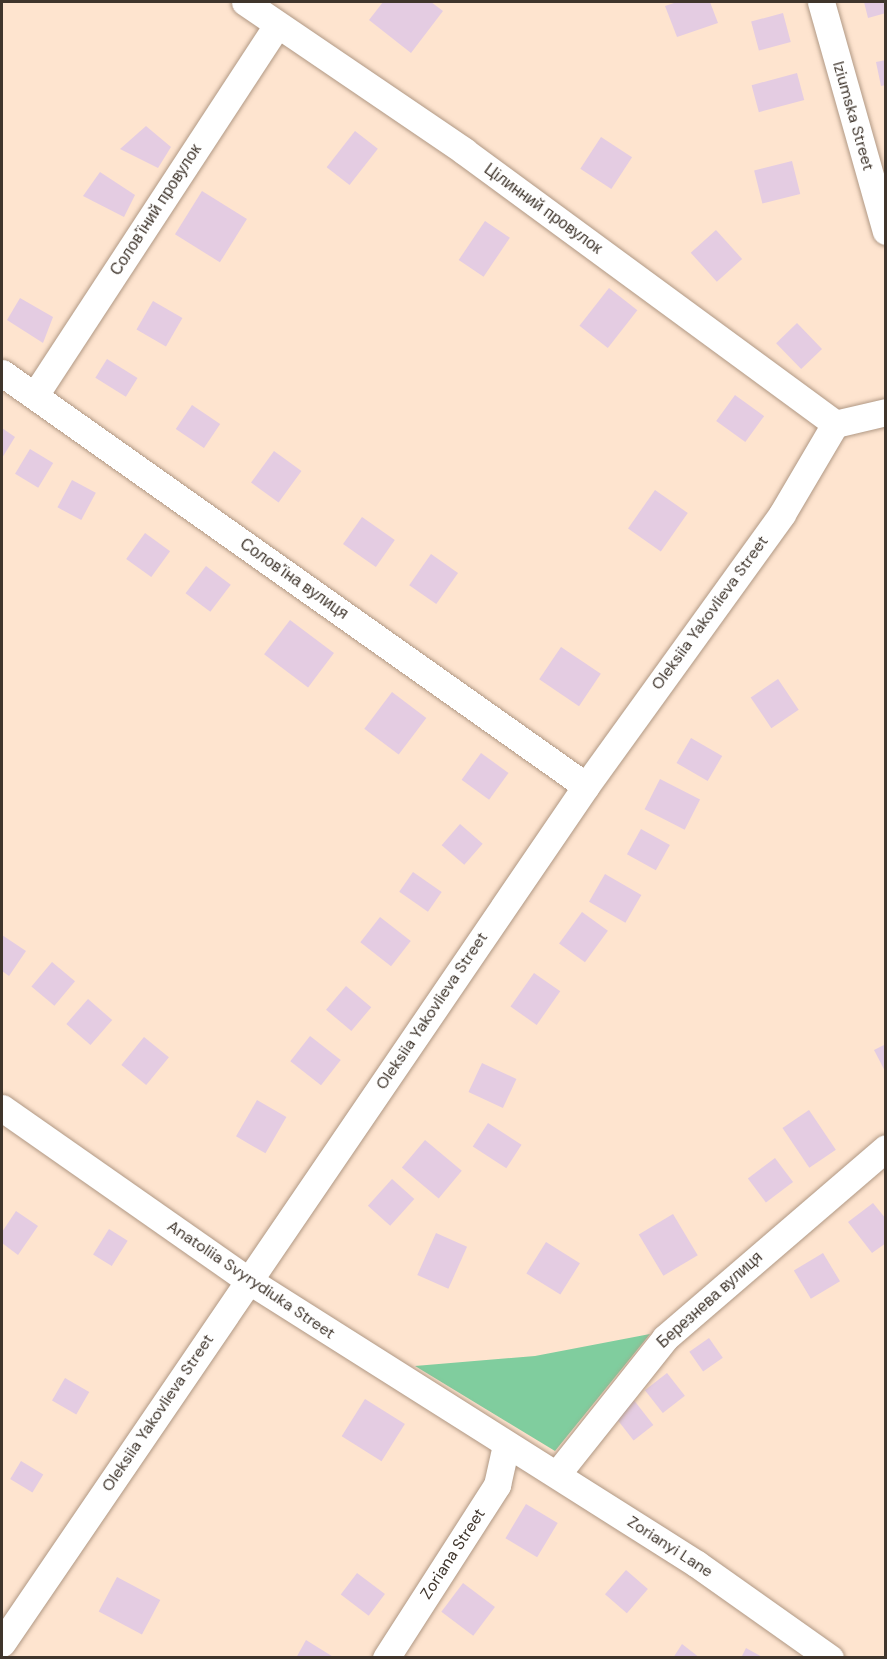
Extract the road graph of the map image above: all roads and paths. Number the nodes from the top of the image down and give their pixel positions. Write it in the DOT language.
graph roads {
  1 [pos="245,2"];
  2 [pos="821,2"];
  3 [pos="278,25"];
  4 [pos="885,231"];
  5 [pos="2,374"];
  6 [pos="35,395"];
  7 [pos="885,412"];
  8 [pos="835,424"];
  9 [pos="586,786"];
  10 [pos="2,1108"];
  11 [pos="885,1148"];
  12 [pos="248,1280"];
  13 [pos="506,1445"];
  14 [pos="557,1474"];
  15 [pos="2,1643"];
  16 [pos="386,1658"];
  17 [pos="830,1658"];
  1 -- 3 [label="street, Цілинний провулок"];
  2 -- 4 [label="street, Iziumska Street"];
  3 -- 6 [label="street, Солов'їний провулок"];
  3 -- 8 [label="street, Цілинний провулок"];
  5 -- 6 [label="street, Солов'їна вулиця"];
  6 -- 9 [label="street, Солов'їна вулиця"];
  7 -- 8 [label="street"];
  8 -- 9 [label="street, Oleksiia Yakovlieva Street"];
  9 -- 12 [label="street, Oleksiia Yakovlieva Street"];
  10 -- 12 [label="street, Anatoliia Svyrydiuka Street"];
  11 -- 14 [label="street, Березнева вулиця"];
  12 -- 13 [label="street, Anatoliia Svyrydiuka Street"];
  12 -- 15 [label="street, Oleksiia Yakovlieva Street"];
  13 -- 14 [label="street, Zorianyi Lane"];
  13 -- 16 [label="street, Zoriana Street"];
  14 -- 17 [label="street, Zorianyi Lane"];
}
